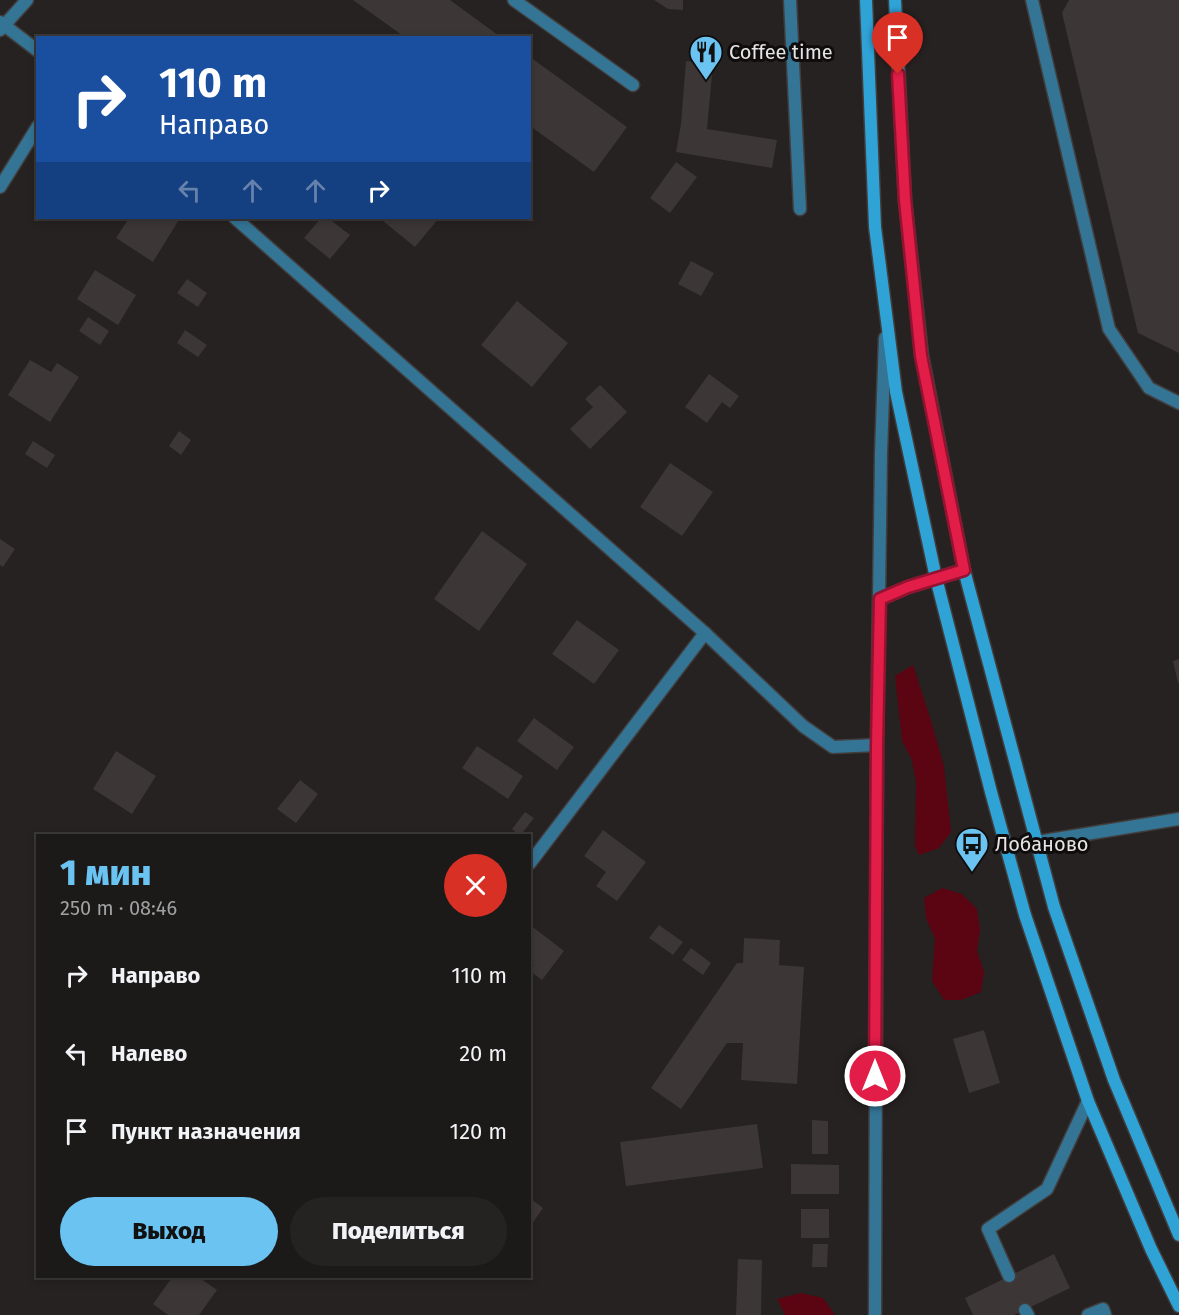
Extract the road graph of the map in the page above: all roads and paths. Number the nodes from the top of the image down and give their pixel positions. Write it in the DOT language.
graph roads {
  1 [pos="27,0"];
  2 [pos="514,0"];
  3 [pos="790,0"];
  4 [pos="866,0"];
  5 [pos="895,0"];
  6 [pos="1032,0"];
  7 [pos="2,26"];
  8 [pos="36,50"];
  9 [pos="633,85"];
  10 [pos="36,129"];
  11 [pos="0,187"];
  12 [pos="800,209"];
  13 [pos="236,219"];
  14 [pos="886,316"];
  15 [pos="1179,403"];
  16 [pos="964,570"];
  17 [pos="936,578"];
  18 [pos="880,599"];
  19 [pos="705,633"];
  20 [pos="877,745"];
  21 [pos="1179,819"];
  22 [pos="1037,842"];
  23 [pos="531,862"];
  24 [pos="1088,1101"];
  25 [pos="1179,1235"];
  26 [pos="1009,1276"];
  27 [pos="1179,1306"];
  28 [pos="875,1315"];
  29 [pos="1088,1315"];
  30 [pos="1105,1315"];
  1 -- 7 [label="street"];
  2 -- 9 [label="street"];
  3 -- 12 [label="street"];
  4 -- 14 [label="main road"];
  5 -- 16 [label="main road"];
  6 -- 15 [label="street"];
  7 -- 8 [label="street"];
  10 -- 11 [label="street"];
  13 -- 19 [label="street"];
  14 -- 17 [label="main road"];
  14 -- 18 [label="street"];
  16 -- 17 [label="street"];
  16 -- 22 [label="main road"];
  17 -- 18 [label="street"];
  17 -- 24 [label="main road"];
  18 -- 20 [label="street"];
  19 -- 20 [label="street"];
  19 -- 23 [label="street"];
  20 -- 28 [label="street"];
  21 -- 22 [label="street"];
  22 -- 25 [label="main road"];
  24 -- 26 [label="street"];
  24 -- 27 [label="main road"];
  29 -- 30 [label="street"];
}
